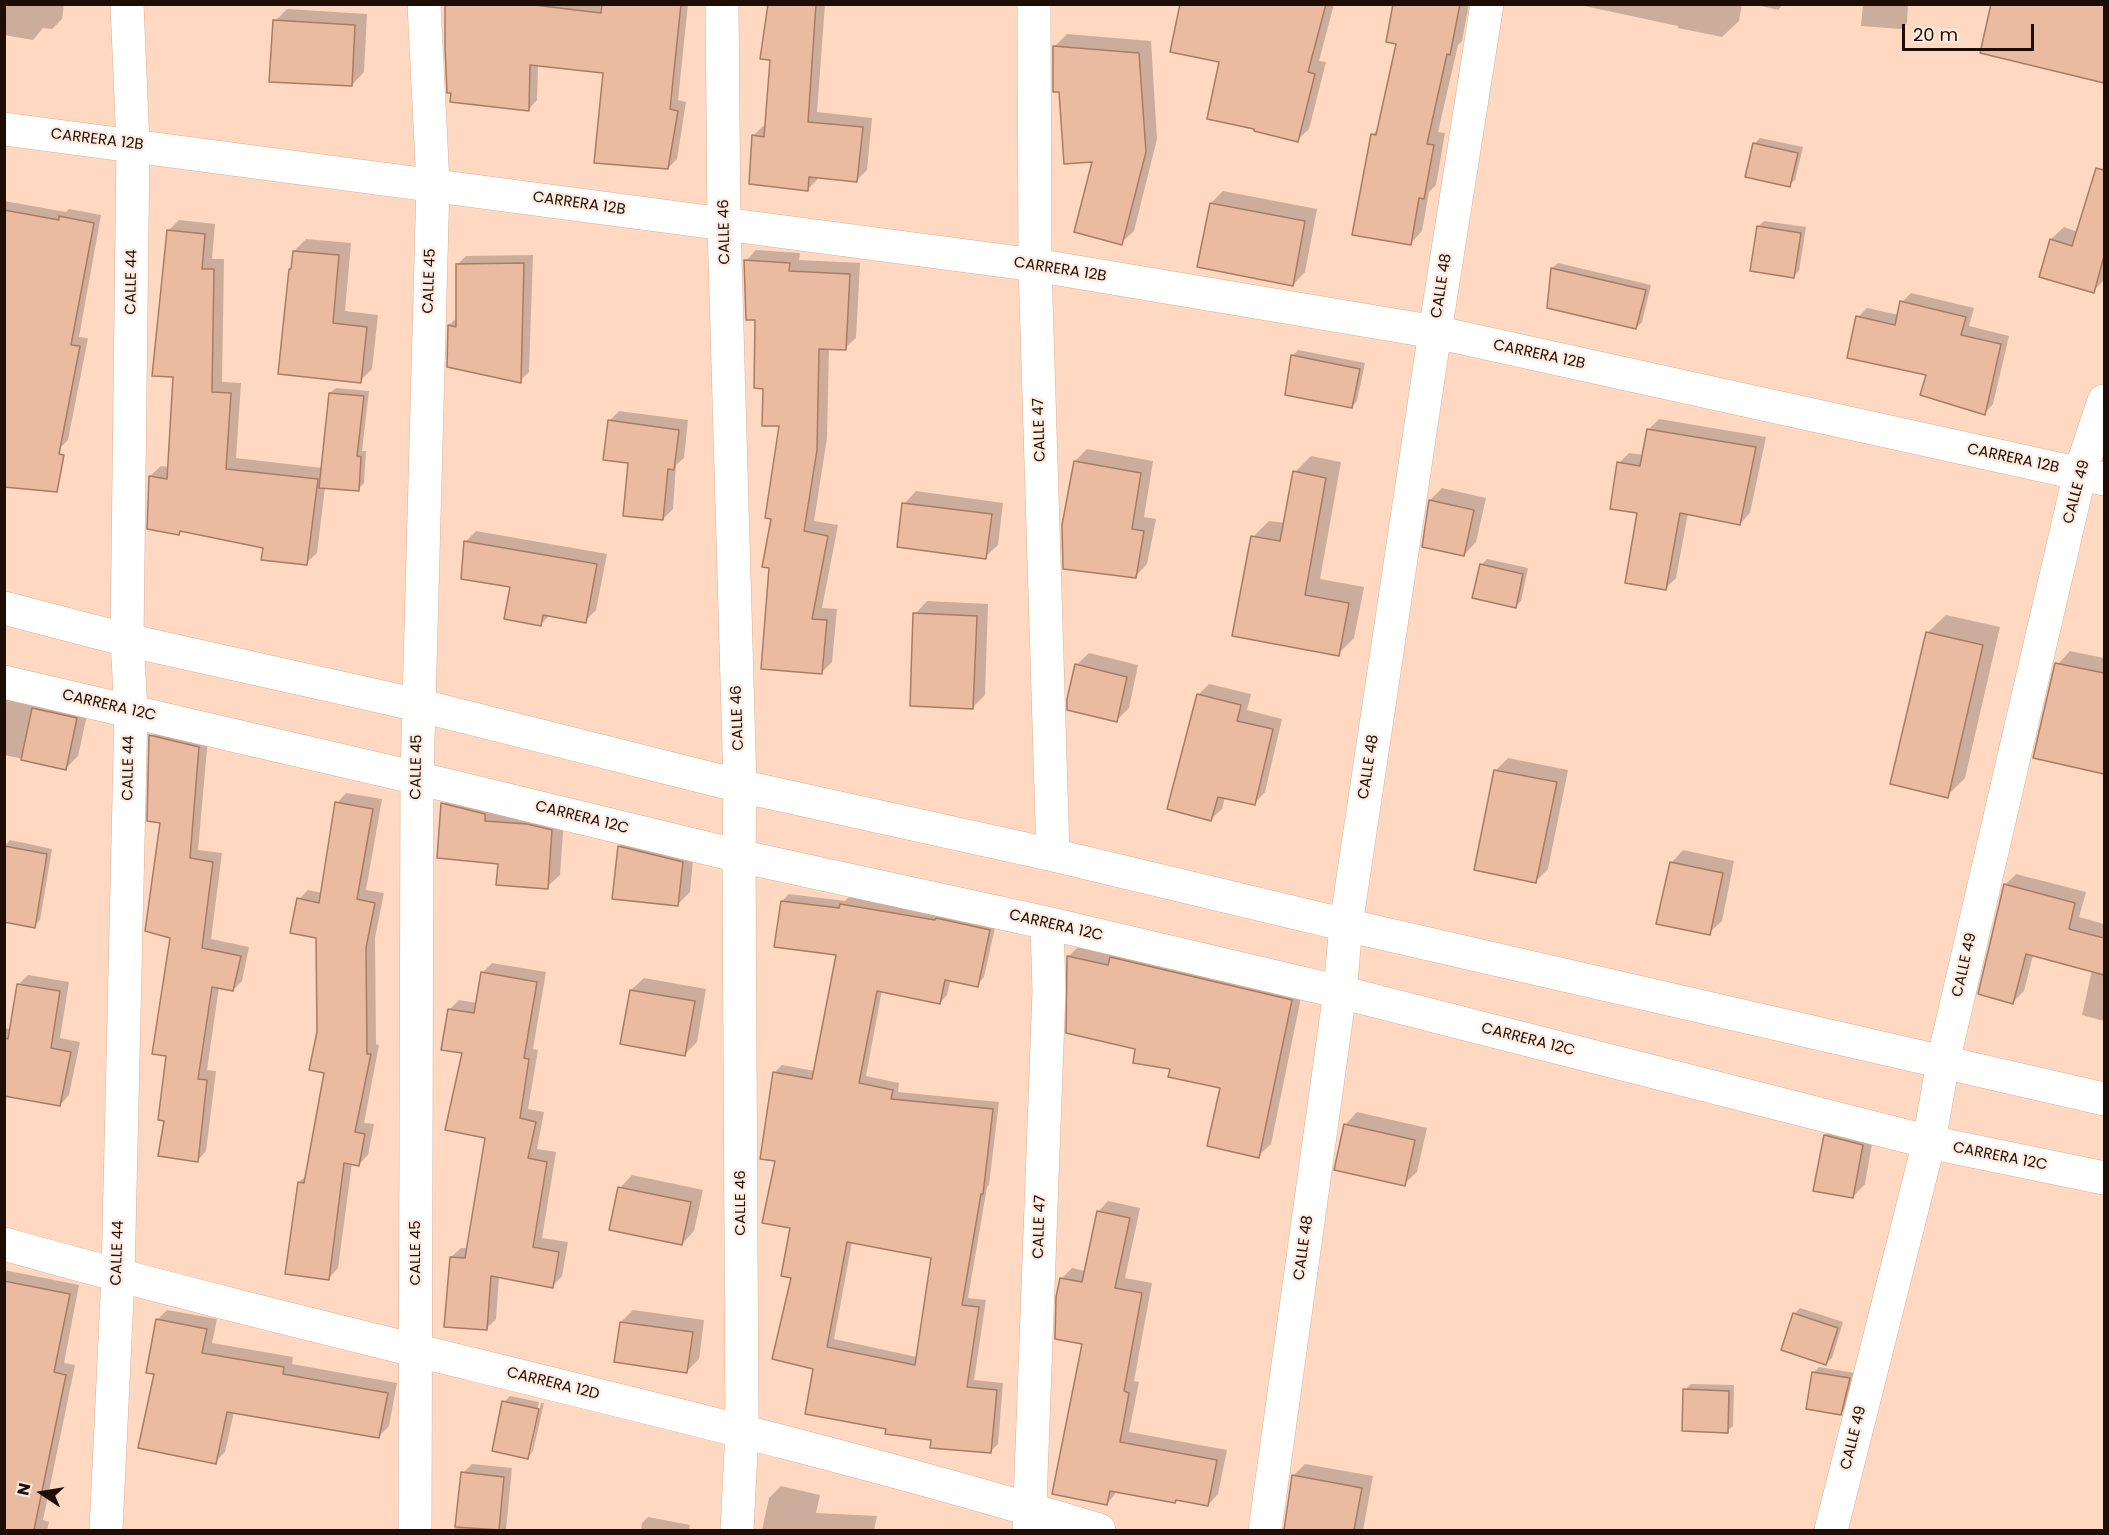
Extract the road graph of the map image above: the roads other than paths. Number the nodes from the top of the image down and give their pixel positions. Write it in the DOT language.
graph roads {
  1 [pos="127,4"];
  2 [pos="424,4"];
  3 [pos="722,4"];
  4 [pos="1034,4"];
  5 [pos="1487,4"];
  6 [pos="4,129"];
  7 [pos="134,145"];
  8 [pos="433,184"];
  9 [pos="724,224"];
  10 [pos="1035,265"];
  11 [pos="1435,332"];
  12 [pos="2104,401"];
  13 [pos="2092,476"];
  14 [pos="4,608"];
  15 [pos="127,640"];
  16 [pos="4,682"];
  17 [pos="418,705"];
  18 [pos="131,711"];
  19 [pos="417,778"];
  20 [pos="740,786"];
  21 [pos="1053,855"];
  22 [pos="739,856"];
  23 [pos="1047,923"];
  24 [pos="1346,925"];
  25 [pos="1340,992"];
  26 [pos="1943,1062"];
  27 [pos="2104,1099"];
  28 [pos="1929,1142"];
  29 [pos="2104,1178"];
  30 [pos="4,1244"];
  31 [pos="118,1276"];
  32 [pos="416,1349"];
  33 [pos="742,1431"];
  34 [pos="1030,1520"];
  35 [pos="106,1530"];
  36 [pos="414,1530"];
  37 [pos="736,1530"];
  38 [pos="1099,1530"];
  39 [pos="1265,1530"];
  40 [pos="1831,1530"];
  1 -- 7 [label="street, CALLE 44"];
  2 -- 8 [label="street, CALLE 45"];
  3 -- 9 [label="street, CALLE 46"];
  4 -- 10 [label="street, CALLE 47"];
  5 -- 11 [label="street, CALLE 48"];
  6 -- 7 [label="street, CARRERA 12B"];
  7 -- 8 [label="street, CARRERA 12B"];
  7 -- 15 [label="street, CALLE 44"];
  8 -- 9 [label="street, CARRERA 12B"];
  8 -- 17 [label="street, CALLE 45"];
  9 -- 10 [label="street, CARRERA 12B"];
  9 -- 20 [label="street, CALLE 46"];
  10 -- 11 [label="street, CARRERA 12B"];
  10 -- 21 [label="street, CALLE 47"];
  11 -- 13 [label="street, CARRERA 12B"];
  11 -- 24 [label="street, CALLE 48"];
  12 -- 13 [label="street, CALLE 49"];
  13 -- 26 [label="street, CALLE 49"];
  14 -- 15 [label="street"];
  15 -- 17 [label="street"];
  15 -- 18 [label="street, CALLE 44"];
  16 -- 18 [label="street, CARRERA 12C"];
  17 -- 19 [label="street, CALLE 45"];
  17 -- 20 [label="street"];
  18 -- 19 [label="street, CARRERA 12C"];
  18 -- 31 [label="street, CALLE 44"];
  19 -- 22 [label="street, CARRERA 12C"];
  19 -- 32 [label="street, CALLE 45"];
  20 -- 21 [label="street"];
  20 -- 22 [label="street, CALLE 46"];
  21 -- 24 [label="street"];
  22 -- 23 [label="street, CARRERA 12C"];
  22 -- 33 [label="street, CALLE 46"];
  23 -- 25 [label="street, CARRERA 12C"];
  23 -- 34 [label="street, CALLE 47"];
  24 -- 25 [label="street, CALLE 48"];
  24 -- 26 [label="street"];
  25 -- 28 [label="street, CARRERA 12C"];
  25 -- 39 [label="street, CALLE 48"];
  26 -- 27 [label="street"];
  26 -- 28 [label="street, CALLE 49"];
  28 -- 29 [label="street, CARRERA 12C"];
  28 -- 40 [label="street, CALLE 49"];
  30 -- 31 [label="street, CARRERA 12D"];
  31 -- 32 [label="street, CARRERA 12D"];
  31 -- 35 [label="street, CALLE 44"];
  32 -- 33 [label="street, CARRERA 12D"];
  32 -- 36 [label="street, CALLE 45"];
  33 -- 34 [label="street, CARRERA 12D"];
  33 -- 37 [label="street, CALLE 46"];
  34 -- 38 [label="street, CARRERA 12D"];
}
